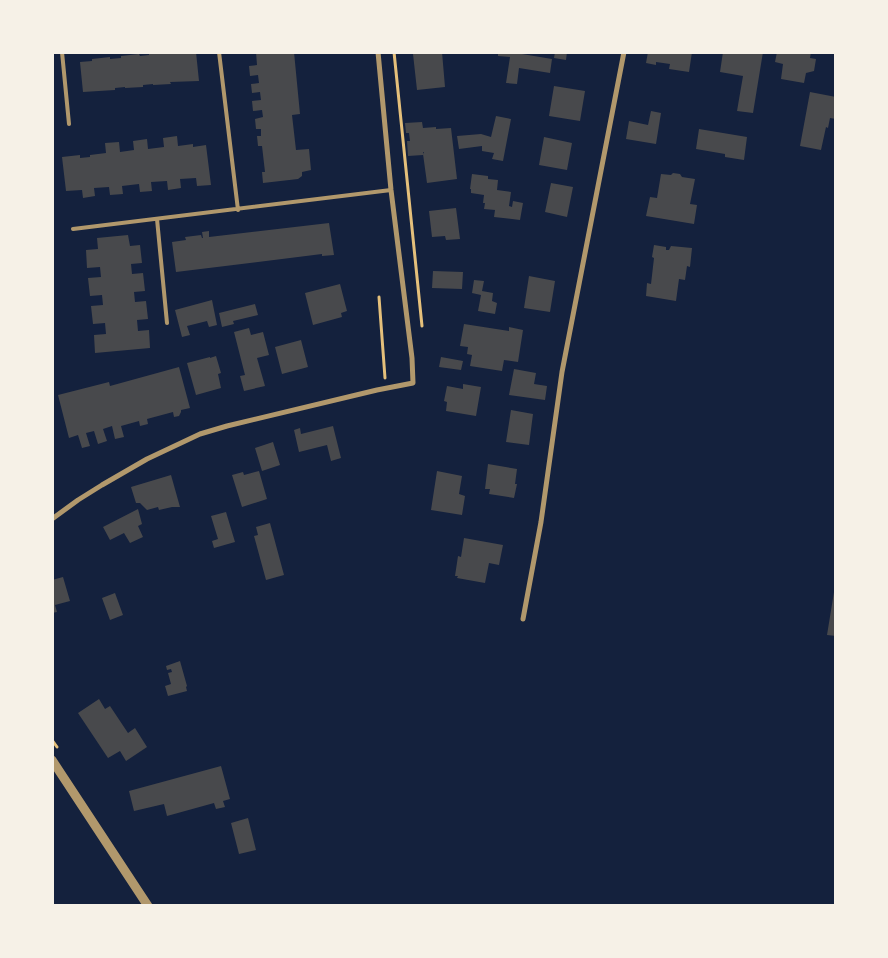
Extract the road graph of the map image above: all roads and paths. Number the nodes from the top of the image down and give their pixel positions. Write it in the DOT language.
graph roads {
  1 [pos="62,52"];
  2 [pos="219,52"];
  3 [pos="378,52"];
  4 [pos="394,52"];
  5 [pos="624,52"];
  6 [pos="69,124"];
  7 [pos="391,190"];
  8 [pos="238,210"];
  9 [pos="157,219"];
  10 [pos="73,230"];
  11 [pos="379,296"];
  12 [pos="167,322"];
  13 [pos="422,327"];
  14 [pos="386,389"];
  15 [pos="52,519"];
  16 [pos="522,619"];
  17 [pos="52,760"];
  18 [pos="148,906"];
  1 -- 6 [label="lane"];
  2 -- 8 [label="lane"];
  3 -- 7 [label="street"];
  4 -- 13 [label="path"];
  5 -- 16 [label="street"];
  7 -- 8 [label="lane"];
  7 -- 14 [label="street"];
  8 -- 9 [label="lane"];
  9 -- 10 [label="lane"];
  9 -- 12 [label="lane"];
  11 -- 14 [label="path"];
  14 -- 15 [label="street"];
  17 -- 18 [label="street"];
}
